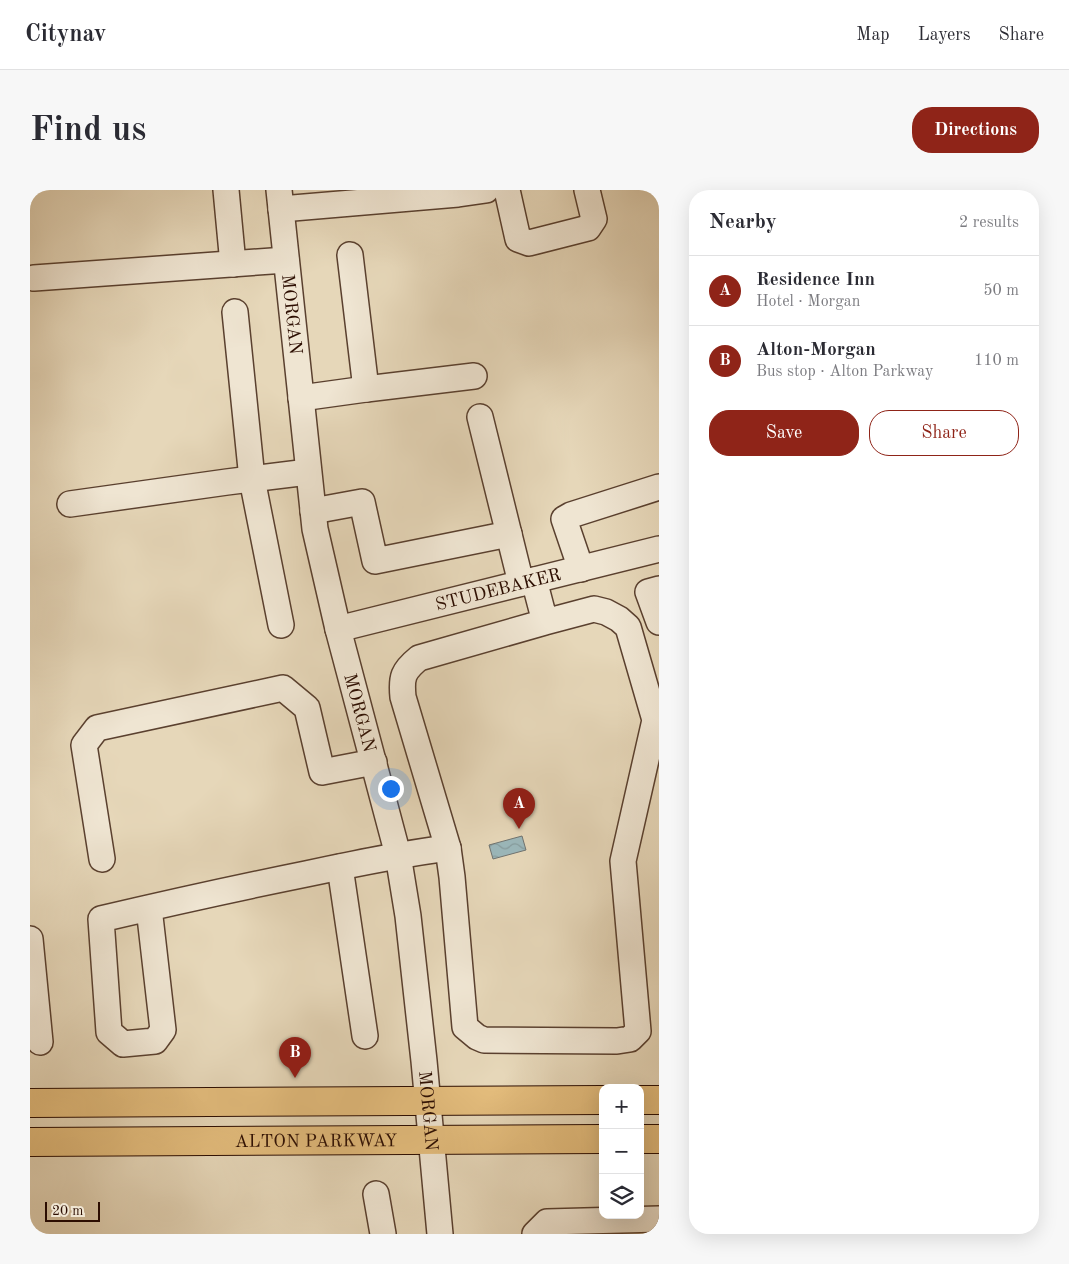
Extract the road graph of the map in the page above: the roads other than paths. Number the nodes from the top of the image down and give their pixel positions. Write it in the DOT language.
graph roads {
  1 [pos="226,190"];
  2 [pos="486,190"];
  3 [pos="507,190"];
  4 [pos="587,190"];
  5 [pos="405,194"];
  6 [pos="280,200"];
  7 [pos="350,255"];
  8 [pos="286,260"];
  9 [pos="233,264"];
  10 [pos="34,278"];
  11 [pos="235,312"];
  12 [pos="474,376"];
  13 [pos="366,389"];
  14 [pos="300,398"];
  15 [pos="480,417"];
  16 [pos="308,472"];
  17 [pos="252,479"];
  18 [pos="659,487"];
  19 [pos="70,504"];
  20 [pos="313,511"];
  21 [pos="509,534"];
  22 [pos="659,549"];
  23 [pos="581,569"];
  24 [pos="527,582"];
  25 [pos="659,589"];
  26 [pos="546,622"];
  27 [pos="659,622"];
  28 [pos="281,625"];
  29 [pos="338,629"];
  30 [pos="374,762"];
  31 [pos="448,848"];
  32 [pos="398,855"];
  33 [pos="102,859"];
  34 [pos="340,867"];
  35 [pos="149,908"];
  36 [pos="30,946"];
  37 [pos="365,1036"];
  38 [pos="40,1042"];
  39 [pos="599,1100"];
  40 [pos="644,1100"];
  41 [pos="659,1100"];
  42 [pos="428,1101"];
  43 [pos="30,1103"];
  44 [pos="599,1139"];
  45 [pos="644,1139"];
  46 [pos="659,1139"];
  47 [pos="432,1140"];
  48 [pos="30,1142"];
  49 [pos="376,1194"];
  50 [pos="659,1218"];
  51 [pos="384,1234"];
  52 [pos="440,1234"];
  53 [pos="535,1234"];
  1 -- 9 [label="street"];
  2 -- 5 [label="street"];
  3 -- 4 [label="street"];
  5 -- 6 [label="street"];
  6 -- 8 [label="street, MORGAN"];
  7 -- 13 [label="street"];
  8 -- 9 [label="street"];
  8 -- 14 [label="street, MORGAN"];
  9 -- 10 [label="street"];
  11 -- 17 [label="street"];
  12 -- 13 [label="street"];
  13 -- 14 [label="street"];
  14 -- 16 [label="street, MORGAN"];
  15 -- 21 [label="street"];
  16 -- 17 [label="street"];
  16 -- 20 [label="street, MORGAN"];
  17 -- 19 [label="street"];
  17 -- 28 [label="street"];
  18 -- 23 [label="street"];
  20 -- 21 [label="street"];
  20 -- 29 [label="street, MORGAN"];
  21 -- 24 [label="street"];
  22 -- 23 [label="street, STUDEBAKER"];
  23 -- 24 [label="street, STUDEBAKER"];
  24 -- 26 [label="street"];
  24 -- 29 [label="street, STUDEBAKER"];
  25 -- 27 [label="street"];
  26 -- 31 [label="street"];
  26 -- 31 [label="street"];
  29 -- 30 [label="street, MORGAN"];
  30 -- 32 [label="street, MORGAN"];
  30 -- 33 [label="street"];
  31 -- 32 [label="street"];
  32 -- 34 [label="street"];
  32 -- 42 [label="street, MORGAN"];
  34 -- 35 [label="street"];
  34 -- 37 [label="street"];
  35 -- 35 [label="street"];
  36 -- 38 [label="street"];
  39 -- 42 [label="main road"];
  40 -- 41 [label="main road"];
  42 -- 43 [label="main road"];
  42 -- 47 [label="street, MORGAN"];
  44 -- 47 [label="main road, ALTON PARKWAY"];
  45 -- 46 [label="main road"];
  47 -- 48 [label="main road, ALTON PARKWAY"];
  47 -- 52 [label="street, MORGAN"];
  49 -- 51 [label="street"];
  50 -- 53 [label="street"];
}
